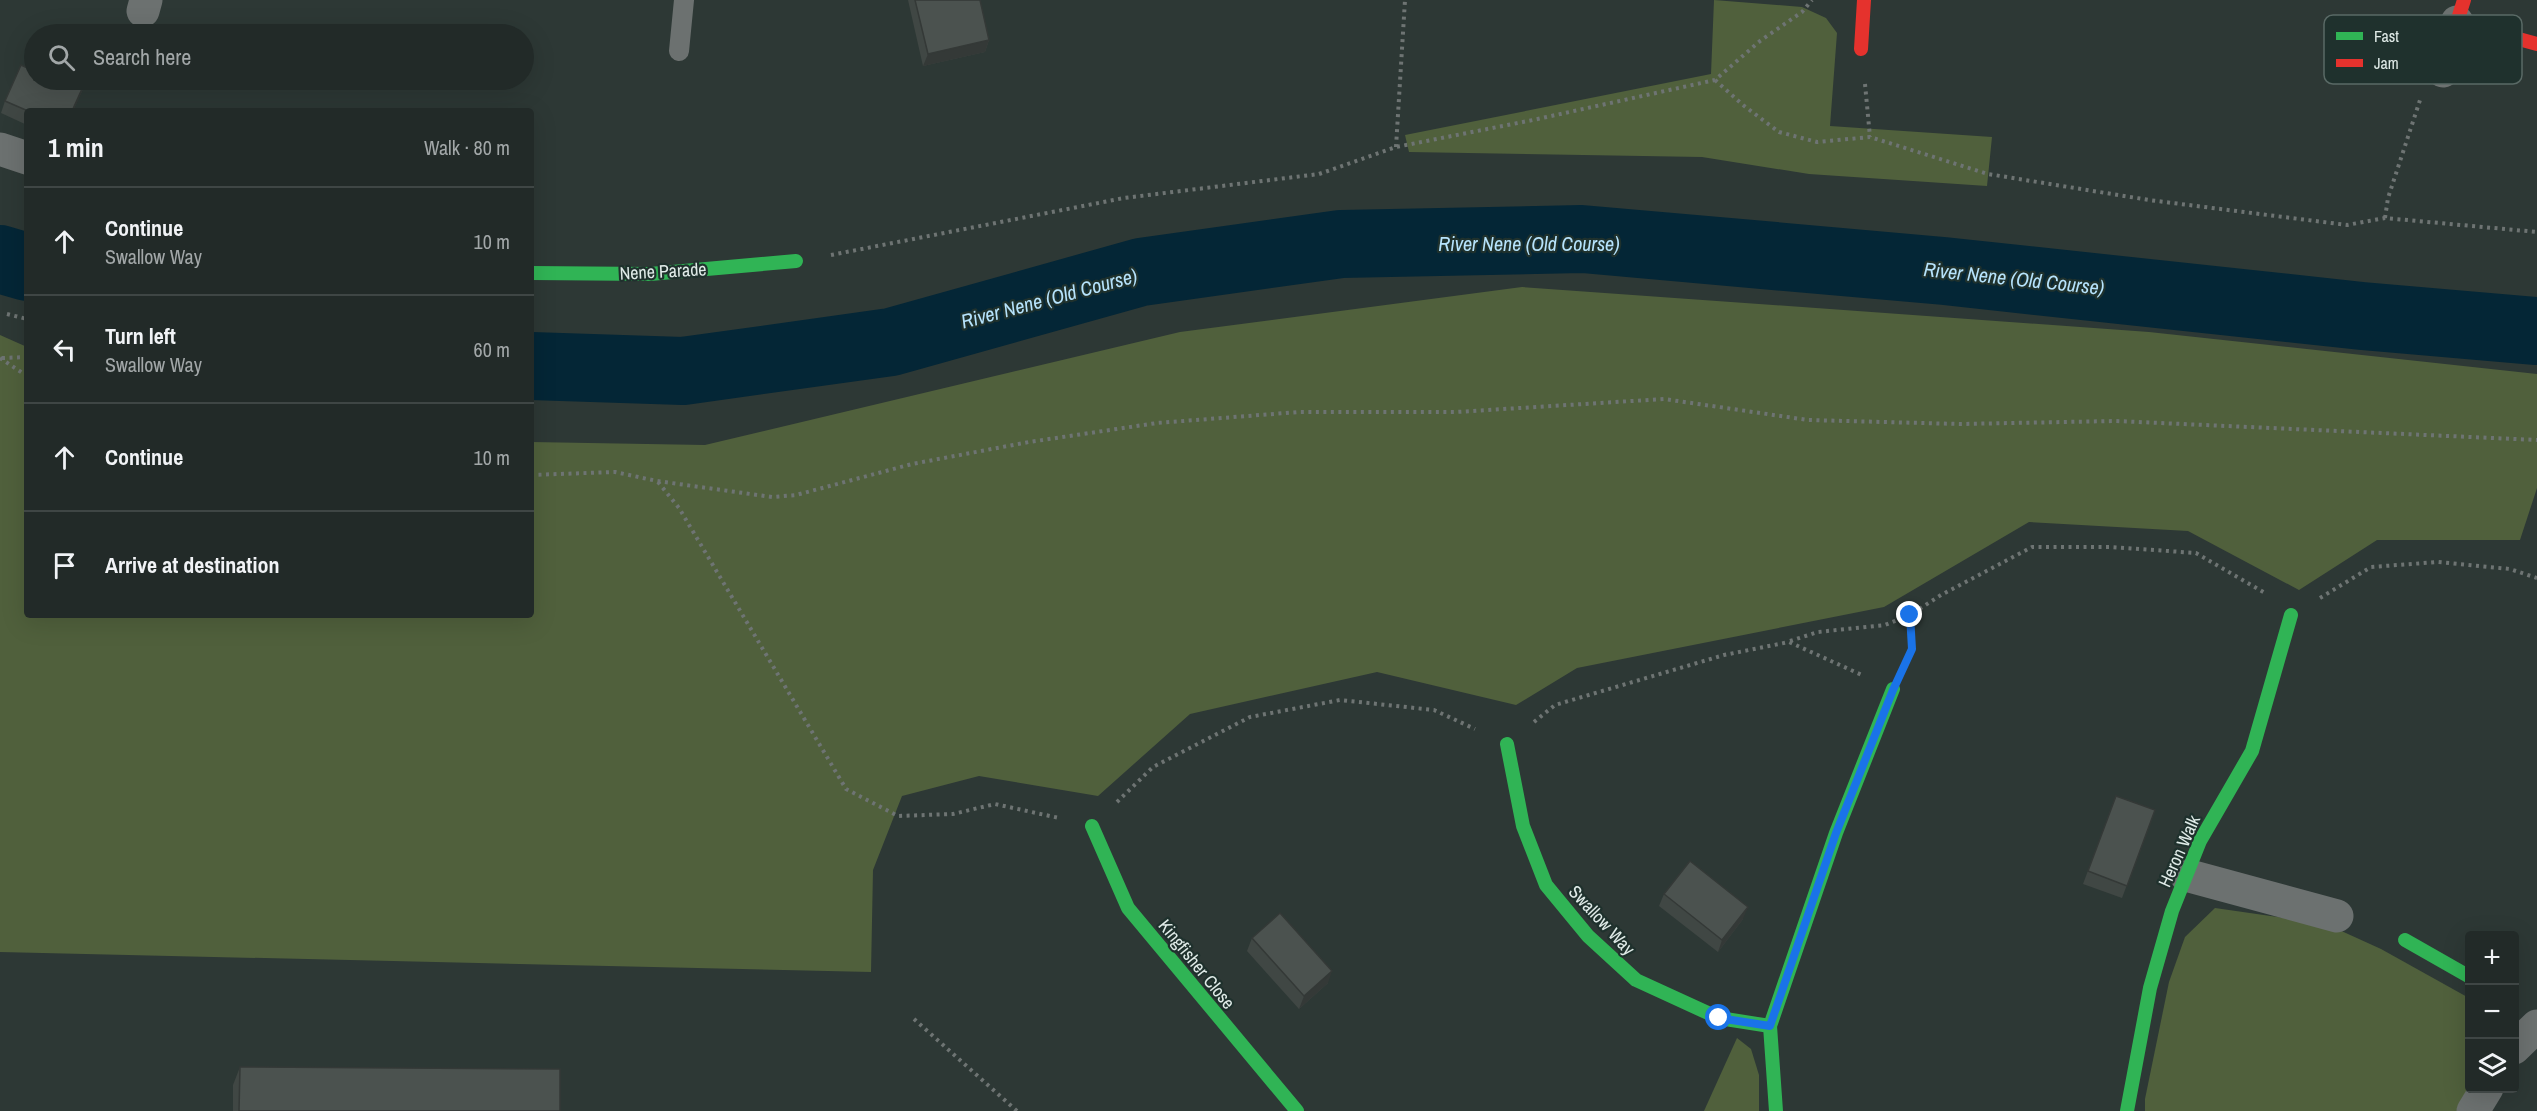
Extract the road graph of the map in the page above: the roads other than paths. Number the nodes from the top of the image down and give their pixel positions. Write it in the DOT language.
graph roads {
  1 [pos="684,0"];
  2 [pos="1864,0"];
  3 [pos="2522,37"];
  4 [pos="2537,44"];
  5 [pos="1861,49"];
  6 [pos="679,51"];
  7 [pos="0,149"];
  8 [pos="24,157"];
  9 [pos="796,261"];
  10 [pos="534,273"];
  11 [pos="2291,615"];
  12 [pos="1893,690"];
  13 [pos="1508,744"];
  14 [pos="1092,826"];
  15 [pos="2186,875"];
  16 [pos="2337,916"];
  17 [pos="2405,940"];
  18 [pos="2465,975"];
  19 [pos="1770,1026"];
  20 [pos="2485,1093"];
  21 [pos="1297,1111"];
  22 [pos="1776,1111"];
  23 [pos="2127,1111"];
  24 [pos="2474,1111"];
  1 -- 6 [label="lane"];
  2 -- 5 [label="street"];
  3 -- 4 [label="street"];
  7 -- 8 [label="street"];
  9 -- 10 [label="street, Nene Parade"];
  11 -- 15 [label="street, Heron Walk"];
  12 -- 19 [label="street"];
  13 -- 19 [label="street, Swallow Way"];
  14 -- 21 [label="street, Kingfisher Close"];
  15 -- 16 [label="street"];
  15 -- 23 [label="street, Heron Walk"];
  17 -- 18 [label="street"];
  19 -- 22 [label="street"];
  20 -- 24 [label="street"];
}
